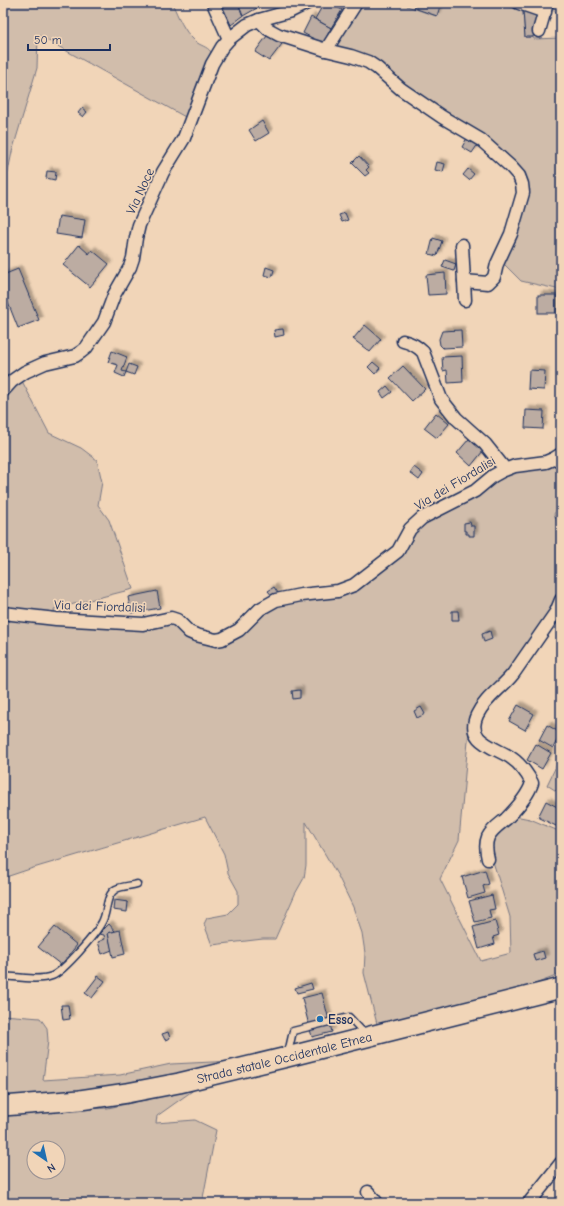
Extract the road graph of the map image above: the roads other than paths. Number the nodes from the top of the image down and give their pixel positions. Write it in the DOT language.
graph roads {
  1 [pos="213,3"];
  2 [pos="307,3"];
  3 [pos="356,3"];
  4 [pos="519,3"];
  5 [pos="546,7"];
  6 [pos="280,8"];
  7 [pos="259,20"];
  8 [pos="539,31"];
  9 [pos="229,40"];
  10 [pos="326,50"];
  11 [pos="462,245"];
  12 [pos="464,281"];
  13 [pos="465,300"];
  14 [pos="404,341"];
  15 [pos="3,391"];
  16 [pos="561,454"];
  17 [pos="505,470"];
  18 [pos="561,600"];
  19 [pos="3,613"];
  20 [pos="488,859"];
  21 [pos="138,884"];
  22 [pos="3,976"];
  23 [pos="561,988"];
  24 [pos="3,1106"];
  25 [pos="561,1163"];
  26 [pos="368,1192"];
  27 [pos="377,1203"];
  28 [pos="529,1203"];
  1 -- 9 [label="street"];
  2 -- 6 [label="street, Via Noce"];
  3 -- 10 [label="street"];
  4 -- 5 [label="street"];
  5 -- 8 [label="street"];
  6 -- 7 [label="street, Via Noce"];
  7 -- 9 [label="street, Via Noce"];
  7 -- 10 [label="street"];
  9 -- 15 [label="street, Via Noce"];
  10 -- 12 [label="street"];
  11 -- 12 [label="street"];
  12 -- 13 [label="street"];
  14 -- 17 [label="street"];
  16 -- 17 [label="street, Via dei Fiordalisi"];
  17 -- 19 [label="street, Via dei Fiordalisi"];
  18 -- 20 [label="street"];
  21 -- 22 [label="lane"];
  23 -- 24 [label="main road, Strada statale Occidentale Etnea"];
  25 -- 28 [label="street"];
  26 -- 27 [label="street"];
}
